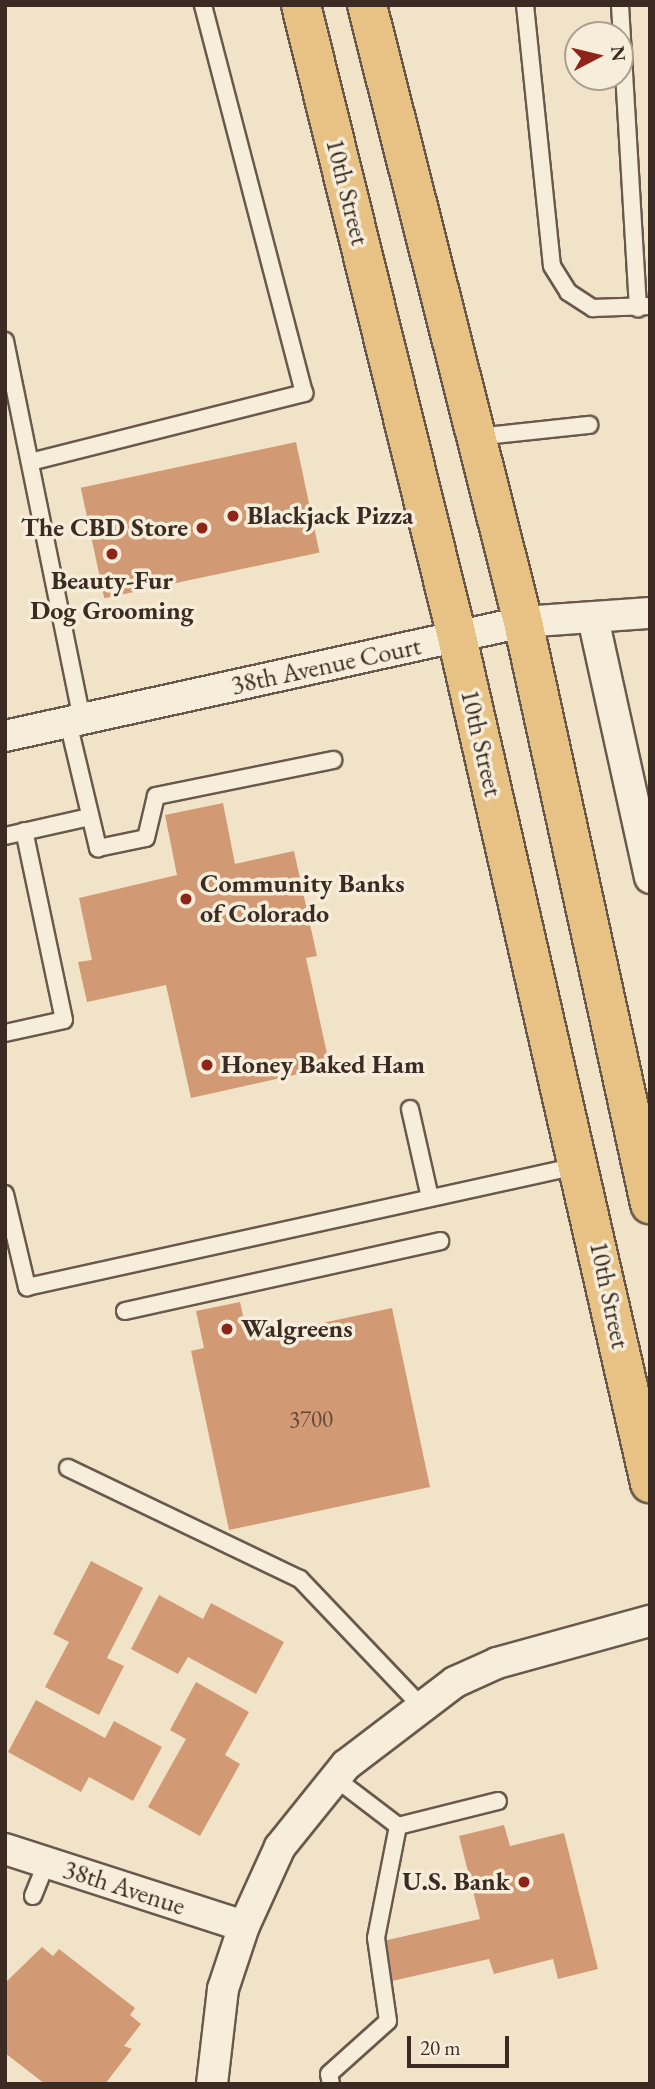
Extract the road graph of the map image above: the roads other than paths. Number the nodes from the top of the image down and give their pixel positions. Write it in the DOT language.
graph roads {
  1 [pos="203,5"];
  2 [pos="301,5"];
  3 [pos="366,5"];
  4 [pos="525,5"];
  5 [pos="620,5"];
  6 [pos="644,307"];
  7 [pos="5,341"];
  8 [pos="589,425"];
  9 [pos="476,437"];
  10 [pos="30,462"];
  11 [pos="650,613"];
  12 [pos="593,618"];
  13 [pos="523,622"];
  14 [pos="457,637"];
  15 [pos="75,721"];
  16 [pos="5,736"];
  17 [pos="332,760"];
  18 [pos="89,817"];
  19 [pos="24,831"];
  20 [pos="5,836"];
  21 [pos="650,877"];
  22 [pos="5,1033"];
  23 [pos="410,1109"];
  24 [pos="580,1166"];
  25 [pos="5,1194"];
  26 [pos="430,1198"];
  27 [pos="650,1204"];
  28 [pos="440,1241"];
  29 [pos="125,1311"];
  30 [pos="68,1468"];
  31 [pos="650,1483"];
  32 [pos="650,1622"];
  33 [pos="420,1705"];
  34 [pos="335,1778"];
  35 [pos="498,1801"];
  36 [pos="398,1826"];
  37 [pos="5,1849"];
  38 [pos="46,1863"];
  39 [pos="33,1896"];
  40 [pos="244,1926"];
  41 [pos="212,2084"];
  42 [pos="331,2084"];
  1 -- 10 [label="lane"];
  2 -- 14 [label="main road, 10th Street"];
  3 -- 9 [label="main road"];
  4 -- 6 [label="lane"];
  5 -- 6 [label="lane"];
  7 -- 10 [label="lane"];
  8 -- 9 [label="lane"];
  9 -- 13 [label="main road"];
  10 -- 15 [label="lane"];
  11 -- 12 [label="street, 38th Avenue Court"];
  12 -- 13 [label="street, 38th Avenue Court"];
  12 -- 21 [label="street"];
  13 -- 14 [label="street, 38th Avenue Court"];
  13 -- 27 [label="main road"];
  14 -- 15 [label="street, 38th Avenue Court"];
  14 -- 24 [label="main road, 10th Street"];
  15 -- 16 [label="street, 38th Avenue Court"];
  15 -- 18 [label="lane"];
  17 -- 18 [label="lane"];
  18 -- 19 [label="lane"];
  19 -- 20 [label="lane"];
  19 -- 22 [label="lane"];
  23 -- 26 [label="lane"];
  24 -- 26 [label="lane"];
  24 -- 31 [label="main road, 10th Street"];
  25 -- 26 [label="lane"];
  28 -- 29 [label="lane"];
  30 -- 33 [label="lane"];
  32 -- 33 [label="street"];
  33 -- 34 [label="street"];
  34 -- 36 [label="lane"];
  34 -- 40 [label="street"];
  35 -- 36 [label="lane"];
  36 -- 42 [label="lane"];
  37 -- 38 [label="street, 38th Avenue"];
  38 -- 39 [label="lane"];
  38 -- 40 [label="street, 38th Avenue"];
  40 -- 41 [label="street"];
}
